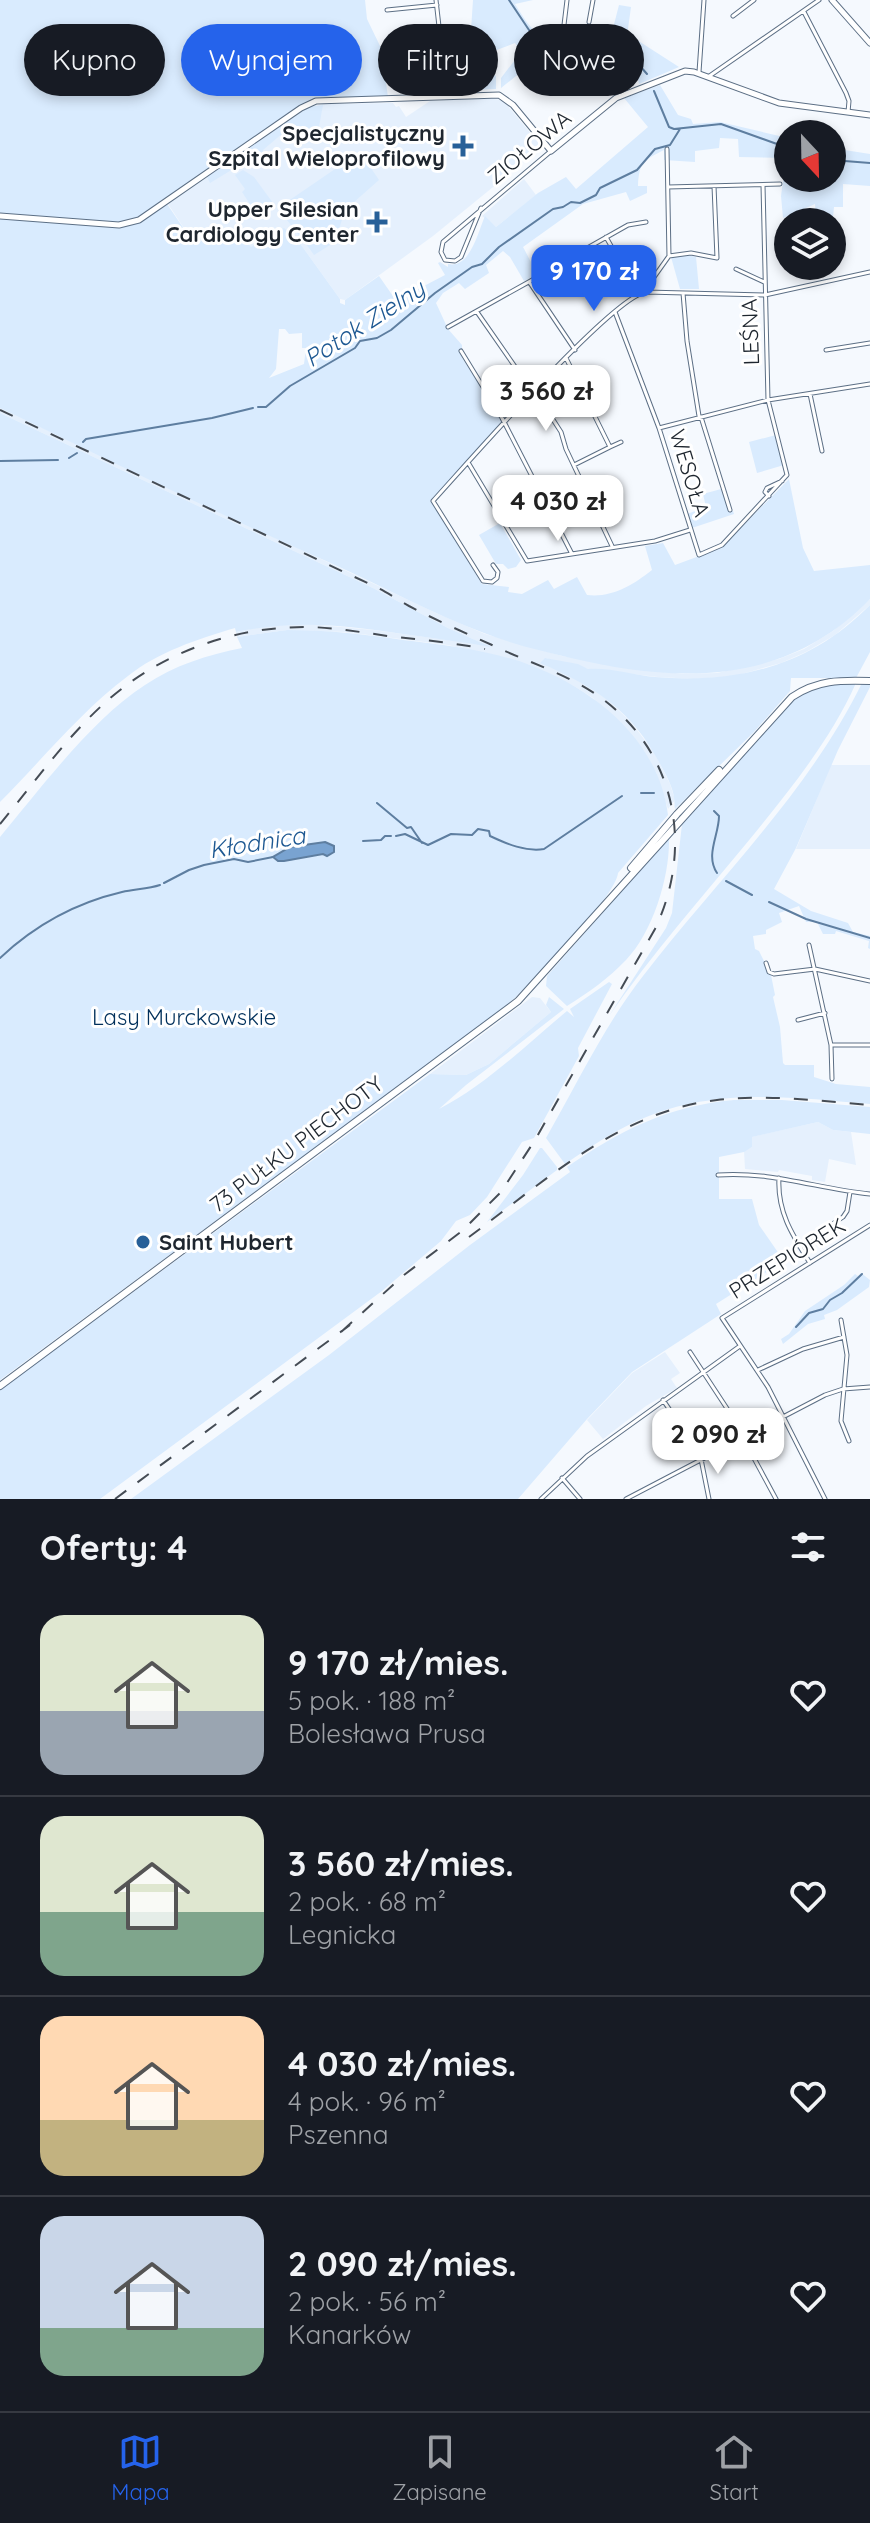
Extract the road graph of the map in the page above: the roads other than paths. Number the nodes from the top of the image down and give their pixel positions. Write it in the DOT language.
graph roads {
  1 [pos="567,0"];
  2 [pos="593,0"];
  3 [pos="704,0"];
  4 [pos="754,0"];
  5 [pos="819,0"];
  6 [pos="832,0"];
  7 [pos="436,3"];
  8 [pos="387,10"];
  9 [pos="804,12"];
  10 [pos="733,16"];
  11 [pos="589,22"];
  12 [pos="564,24"];
  13 [pos="870,43"];
  14 [pos="699,74"];
  15 [pos="708,77"];
  16 [pos="447,97"];
  17 [pos="848,112"];
  18 [pos="870,115"];
  19 [pos="667,149"];
  20 [pos="551,151"];
  21 [pos="774,184"];
  22 [pos="763,185"];
  23 [pos="714,186"];
  24 [pos="668,187"];
  25 [pos="481,208"];
  26 [pos="0,216"];
  27 [pos="646,222"];
  28 [pos="606,237"];
  29 [pos="669,256"];
  30 [pos="559,264"];
  31 [pos="736,269"];
  32 [pos="870,272"];
  33 [pos="534,279"];
  34 [pos="529,282"];
  35 [pos="764,282"];
  36 [pos="646,292"];
  37 [pos="640,293"];
  38 [pos="683,293"];
  39 [pos="765,295"];
  40 [pos="477,312"];
  41 [pos="615,312"];
  42 [pos="448,327"];
  43 [pos="870,343"];
  44 [pos="575,350"];
  45 [pos="826,350"];
  46 [pos="461,351"];
  47 [pos="566,358"];
  48 [pos="870,384"];
  49 [pos="533,390"];
  50 [pos="810,394"];
  51 [pos="768,400"];
  52 [pos="700,418"];
  53 [pos="504,423"];
  54 [pos="659,428"];
  55 [pos="621,442"];
  56 [pos="610,447"];
  57 [pos="822,451"];
  58 [pos="468,462"];
  59 [pos="574,465"];
  60 [pos="730,510"];
  61 [pos="690,530"];
  62 [pos="612,546"];
  63 [pos="572,554"];
  64 [pos="699,555"];
  65 [pos="493,565"];
  66 [pos="870,681"];
  67 [pos="809,945"];
  68 [pos="766,963"];
  69 [pos="815,969"];
  70 [pos="870,981"];
  71 [pos="825,1013"];
  72 [pos="798,1020"];
  73 [pos="831,1045"];
  74 [pos="870,1045"];
  75 [pos="832,1079"];
  76 [pos="718,1175"];
  77 [pos="780,1177"];
  78 [pos="850,1192"];
  79 [pos="870,1194"];
  80 [pos="870,1225"];
  81 [pos="799,1246"];
  82 [pos="810,1263"];
  83 [pos="841,1320"];
  84 [pos="844,1337"];
  85 [pos="740,1346"];
  86 [pos="690,1352"];
  87 [pos="757,1371"];
  88 [pos="703,1372"];
  89 [pos="0,1386"];
  90 [pos="870,1387"];
  91 [pos="843,1389"];
  92 [pos="663,1400"];
  93 [pos="783,1416"];
  94 [pos="743,1437"];
  95 [pos="849,1441"];
  96 [pos="701,1459"];
  97 [pos="562,1478"];
  98 [pos="541,1499"];
  99 [pos="580,1499"];
  100 [pos="626,1499"];
  101 [pos="709,1499"];
  102 [pos="776,1499"];
  103 [pos="825,1499"];
  1 -- 12 [label="street"];
  2 -- 11 [label="street"];
  3 -- 14 [label="street"];
  4 -- 10 [label="street"];
  5 -- 9 [label="street"];
  6 -- 13 [label="street"];
  7 -- 8 [label="street"];
  7 -- 16 [label="street"];
  9 -- 15 [label="street"];
  9 -- 17 [label="street"];
  14 -- 15 [label="street, ZIOŁOWA"];
  14 -- 20 [label="street, ZIOŁOWA"];
  15 -- 17 [label="street, ZIOŁOWA"];
  16 -- 20 [label="street"];
  16 -- 26 [label="street"];
  17 -- 18 [label="street, ZIOŁOWA"];
  19 -- 24 [label="street"];
  20 -- 25 [label="street, ZIOŁOWA"];
  21 -- 22 [label="street"];
  22 -- 23 [label="street"];
  22 -- 35 [label="street, LEŚNA"];
  23 -- 24 [label="street"];
  23 -- 29 [label="street"];
  24 -- 29 [label="street"];
  25 -- 25 [label="street, ZIOŁOWA"];
  27 -- 28 [label="street"];
  28 -- 30 [label="street"];
  28 -- 37 [label="street"];
  29 -- 36 [label="street"];
  31 -- 35 [label="street"];
  32 -- 39 [label="street"];
  33 -- 34 [label="street"];
  34 -- 40 [label="street"];
  34 -- 44 [label="street"];
  35 -- 39 [label="street, LEŚNA"];
  36 -- 37 [label="street"];
  36 -- 38 [label="street"];
  37 -- 41 [label="street"];
  38 -- 39 [label="street"];
  38 -- 52 [label="street"];
  39 -- 51 [label="street, LEŚNA"];
  40 -- 42 [label="street"];
  40 -- 49 [label="street"];
  41 -- 44 [label="street"];
  41 -- 54 [label="street, WESOŁA"];
  43 -- 45 [label="street"];
  44 -- 47 [label="street"];
  46 -- 53 [label="street"];
  47 -- 49 [label="street"];
  47 -- 56 [label="street"];
  48 -- 50 [label="street"];
  49 -- 53 [label="street"];
  49 -- 59 [label="street"];
  50 -- 51 [label="street"];
  50 -- 57 [label="street"];
  51 -- 52 [label="street"];
  51 -- 64 [label="street, LEŚNA"];
  52 -- 54 [label="street"];
  52 -- 60 [label="street"];
  53 -- 58 [label="street"];
  53 -- 63 [label="street"];
  54 -- 61 [label="street, WESOŁA"];
  55 -- 56 [label="street"];
  56 -- 59 [label="street"];
  58 -- 63 [label="street"];
  58 -- 65 [label="street"];
  59 -- 62 [label="street"];
  61 -- 62 [label="street"];
  61 -- 64 [label="street, WESOŁA"];
  62 -- 63 [label="street"];
  66 -- 89 [label="main road, 73 PUŁKU PIECHOTY"];
  67 -- 69 [label="street"];
  68 -- 69 [label="street"];
  69 -- 70 [label="street"];
  69 -- 71 [label="street"];
  71 -- 72 [label="street"];
  71 -- 73 [label="street"];
  73 -- 74 [label="street"];
  73 -- 75 [label="street"];
  76 -- 77 [label="street"];
  77 -- 78 [label="street"];
  77 -- 81 [label="street"];
  78 -- 79 [label="street"];
  78 -- 81 [label="street"];
  80 -- 82 [label="street, PRZEPIÓREK"];
  81 -- 82 [label="street"];
  82 -- 85 [label="street, PRZEPIÓREK"];
  83 -- 84 [label="street"];
  84 -- 87 [label="street"];
  84 -- 91 [label="street"];
  85 -- 87 [label="street"];
  85 -- 88 [label="street"];
  86 -- 88 [label="street"];
  87 -- 93 [label="street"];
  88 -- 92 [label="street"];
  88 -- 94 [label="street"];
  90 -- 91 [label="street"];
  91 -- 93 [label="street"];
  91 -- 95 [label="street"];
  92 -- 96 [label="street"];
  92 -- 97 [label="street"];
  93 -- 94 [label="street"];
  93 -- 103 [label="street"];
  94 -- 96 [label="street"];
  94 -- 102 [label="street"];
  96 -- 100 [label="street"];
  96 -- 101 [label="street"];
  97 -- 98 [label="street"];
  97 -- 99 [label="street"];
}
